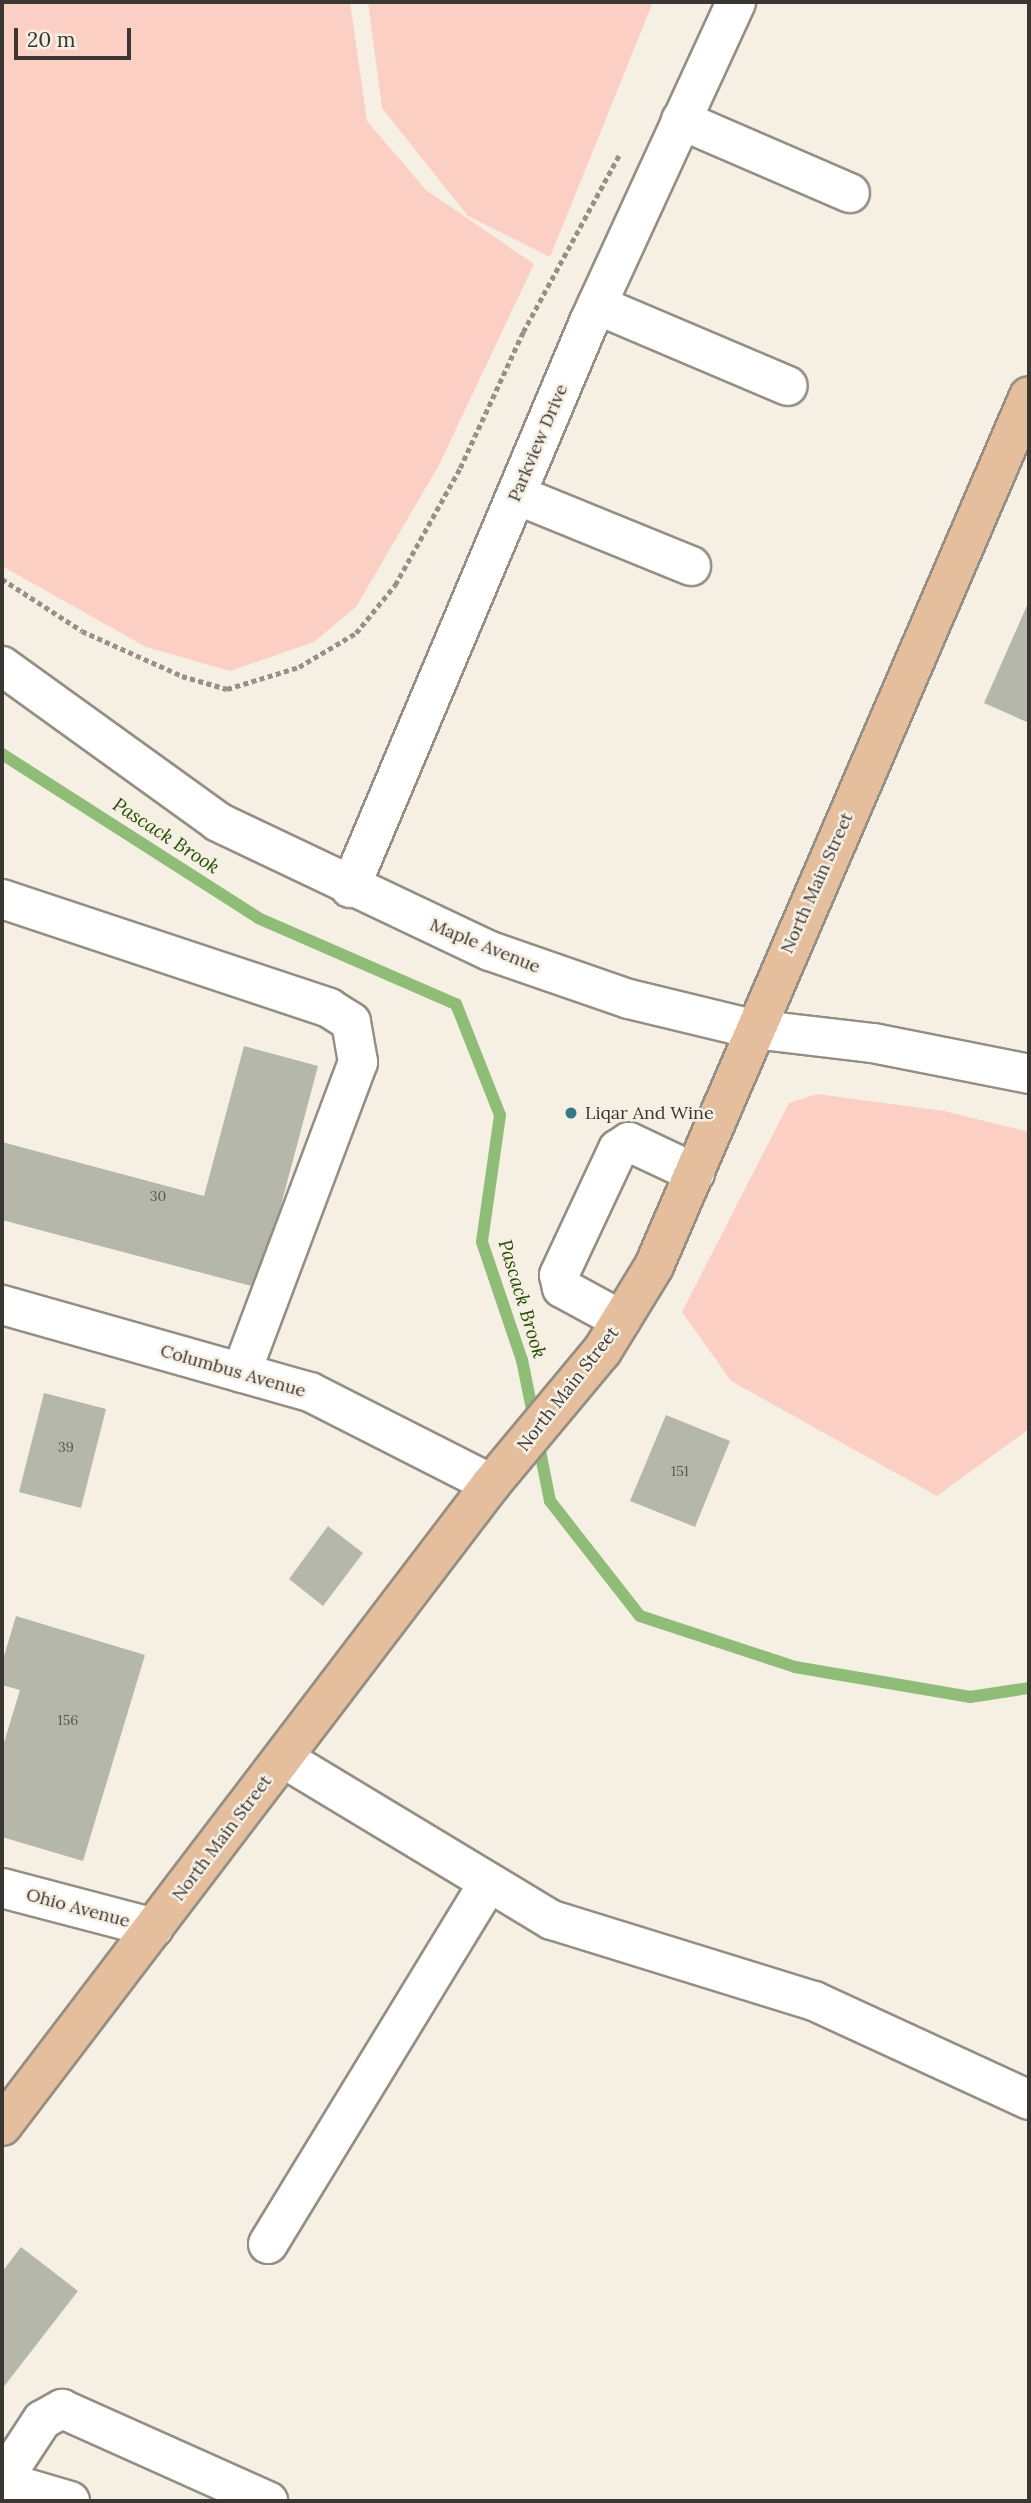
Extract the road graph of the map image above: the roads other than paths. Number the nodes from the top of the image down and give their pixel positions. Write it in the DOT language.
graph roads {
  1 [pos="736,2"];
  2 [pos="681,120"];
  3 [pos="850,193"];
  4 [pos="597,305"];
  5 [pos="788,386"];
  6 [pos="1029,396"];
  7 [pos="517,495"];
  8 [pos="691,566"];
  9 [pos="2,666"];
  10 [pos="350,888"];
  11 [pos="2,899"];
  12 [pos="753,1029"];
  13 [pos="1029,1074"];
  14 [pos="695,1173"];
  15 [pos="2,1305"];
  16 [pos="621,1320"];
  17 [pos="241,1373"];
  18 [pos="491,1484"];
  19 [pos="284,1758"];
  20 [pos="488,1883"];
  21 [pos="2,1888"];
  22 [pos="154,1928"];
  23 [pos="1029,2100"];
  24 [pos="2,2126"];
  25 [pos="268,2244"];
  26 [pos="2,2481"];
  27 [pos="70,2501"];
  28 [pos="268,2501"];
  1 -- 2 [label="street, Parkview Drive"];
  2 -- 3 [label="street"];
  2 -- 4 [label="street, Parkview Drive"];
  4 -- 5 [label="street"];
  4 -- 7 [label="street, Parkview Drive"];
  6 -- 12 [label="main road, North Main Street"];
  7 -- 8 [label="street"];
  7 -- 10 [label="street, Parkview Drive"];
  9 -- 10 [label="street, Maple Avenue"];
  10 -- 12 [label="street, Maple Avenue"];
  11 -- 17 [label="street"];
  12 -- 13 [label="street, Maple Avenue"];
  12 -- 14 [label="main road, North Main Street"];
  14 -- 16 [label="main road, North Main Street"];
  14 -- 16 [label="street"];
  15 -- 17 [label="street, Columbus Avenue"];
  16 -- 18 [label="main road, North Main Street"];
  17 -- 18 [label="street, Columbus Avenue"];
  18 -- 19 [label="main road, North Main Street"];
  19 -- 20 [label="street"];
  19 -- 22 [label="main road, North Main Street"];
  20 -- 23 [label="street"];
  20 -- 25 [label="street"];
  21 -- 22 [label="street, Ohio Avenue"];
  22 -- 24 [label="main road, North Main Street"];
  26 -- 27 [label="street"];
  26 -- 28 [label="street"];
}
